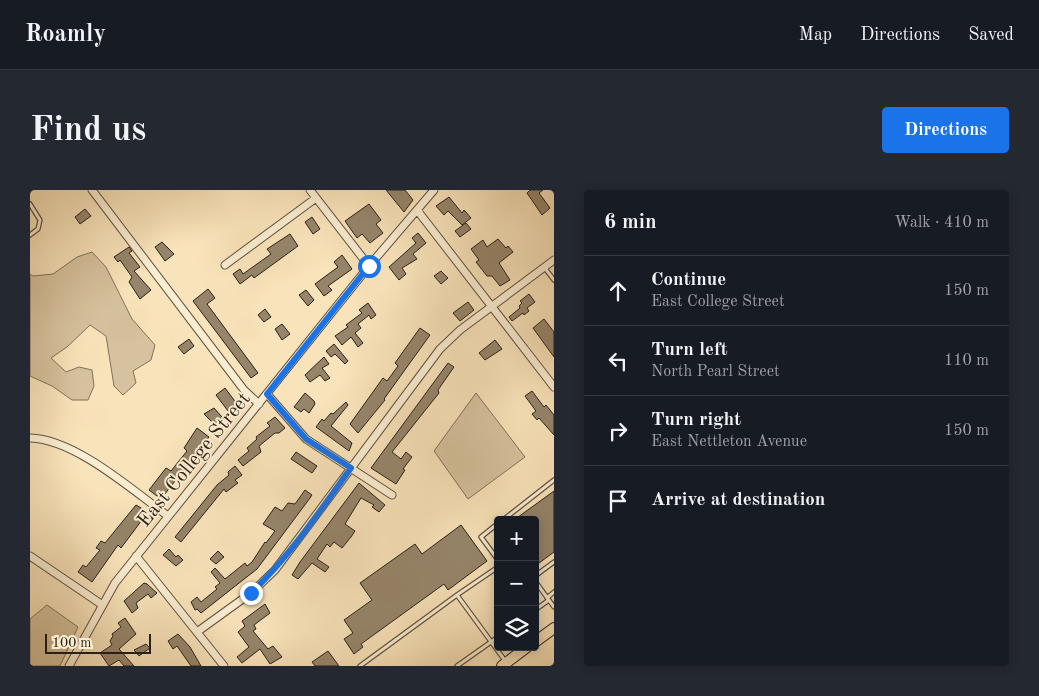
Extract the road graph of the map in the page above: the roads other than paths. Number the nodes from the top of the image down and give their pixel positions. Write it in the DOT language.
graph roads {
  1 [pos="92,190"];
  2 [pos="310,190"];
  3 [pos="434,190"];
  4 [pos="316,198"];
  5 [pos="30,204"];
  6 [pos="417,210"];
  7 [pos="30,235"];
  8 [pos="554,260"];
  9 [pos="225,265"];
  10 [pos="369,266"];
  11 [pos="544,267"];
  12 [pos="554,280"];
  13 [pos="493,306"];
  14 [pos="554,387"];
  15 [pos="267,394"];
  16 [pos="259,404"];
  17 [pos="30,438"];
  18 [pos="351,468"];
  19 [pos="554,481"];
  20 [pos="392,494"];
  21 [pos="168,516"];
  22 [pos="508,516"];
  23 [pos="494,527"];
  24 [pos="494,555"];
  25 [pos="30,556"];
  26 [pos="136,556"];
  27 [pos="554,562"];
  28 [pos="494,570"];
  29 [pos="539,573"];
  30 [pos="539,587"];
  31 [pos="554,592"];
  32 [pos="457,595"];
  33 [pos="548,599"];
  34 [pos="101,604"];
  35 [pos="539,607"];
  36 [pos="554,607"];
  37 [pos="554,628"];
  38 [pos="196,632"];
  39 [pos="539,639"];
  40 [pos="494,640"];
  41 [pos="491,642"];
  42 [pos="522,651"];
  43 [pos="504,664"];
  44 [pos="68,666"];
  45 [pos="224,666"];
  46 [pos="360,666"];
  47 [pos="457,666"];
  1 -- 16 [label="street"];
  2 -- 4 [label="street"];
  3 -- 6 [label="street, East College Street"];
  4 -- 9 [label="street"];
  4 -- 10 [label="street"];
  5 -- 7 [label="lane"];
  6 -- 10 [label="street, East College Street"];
  6 -- 13 [label="street"];
  8 -- 11 [label="street"];
  10 -- 15 [label="street, East College Street"];
  11 -- 12 [label="lane"];
  11 -- 13 [label="street"];
  13 -- 14 [label="street"];
  13 -- 18 [label="street"];
  15 -- 16 [label="street, East College Street"];
  15 -- 18 [label="street"];
  16 -- 21 [label="street, East College Street"];
  17 -- 21 [label="street"];
  18 -- 20 [label="street"];
  18 -- 38 [label="street"];
  19 -- 22 [label="lane"];
  21 -- 26 [label="street, East College Street"];
  23 -- 24 [label="lane"];
  25 -- 34 [label="street"];
  26 -- 34 [label="street, East College Street"];
  26 -- 38 [label="street"];
  27 -- 29 [label="lane"];
  28 -- 32 [label="lane"];
  30 -- 33 [label="lane"];
  31 -- 33 [label="lane"];
  32 -- 41 [label="lane"];
  32 -- 46 [label="lane"];
  33 -- 35 [label="lane"];
  33 -- 36 [label="lane"];
  34 -- 44 [label="street, East College Street"];
  37 -- 39 [label="main road"];
  38 -- 45 [label="street"];
  40 -- 41 [label="lane"];
  41 -- 43 [label="lane"];
  41 -- 47 [label="lane"];
  42 -- 43 [label="main road"];
}
